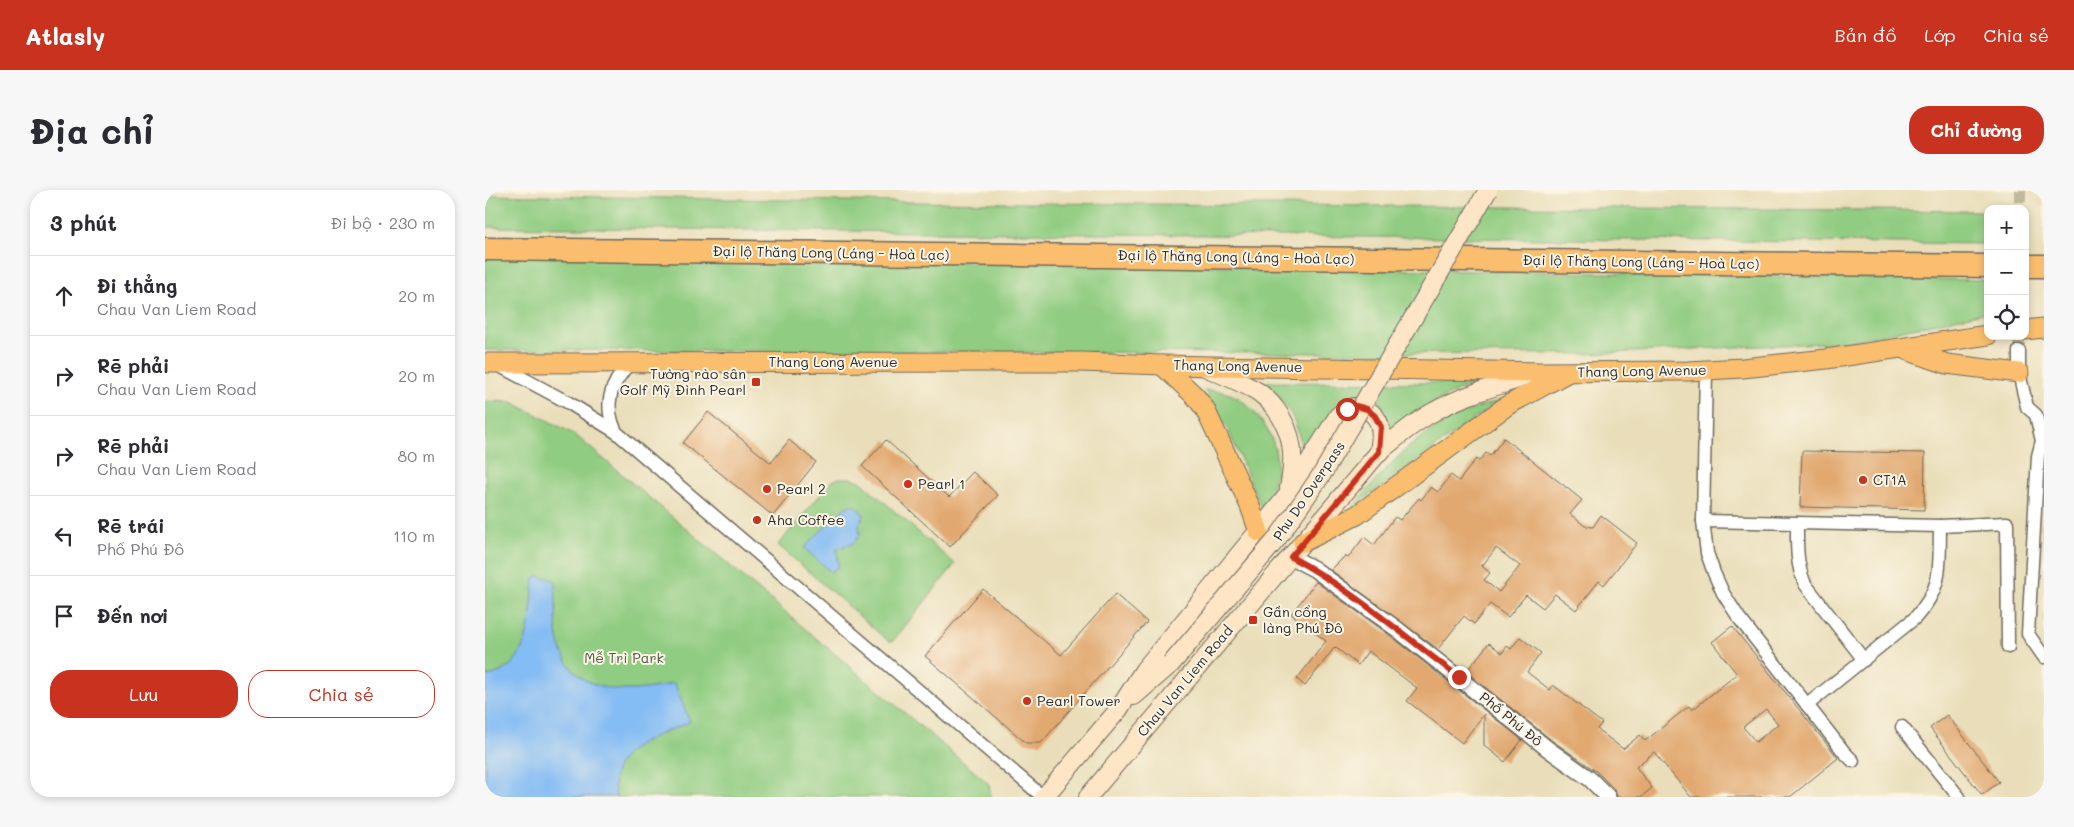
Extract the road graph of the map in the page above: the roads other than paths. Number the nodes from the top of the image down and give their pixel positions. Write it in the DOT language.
graph roads {
  1 [pos="1488,190"];
  2 [pos="485,249"];
  3 [pos="1984,266"];
  4 [pos="2029,266"];
  5 [pos="2044,266"];
  6 [pos="2044,328"];
  7 [pos="2029,330"];
  8 [pos="1984,336"];
  9 [pos="1902,349"];
  10 [pos="2019,351"];
  11 [pos="489,363"];
  12 [pos="630,363"];
  13 [pos="1162,365"];
  14 [pos="1200,365"];
  15 [pos="1706,370"];
  16 [pos="1539,372"];
  17 [pos="1570,372"];
  18 [pos="2019,373"];
  19 [pos="616,432"];
  20 [pos="1379,452"];
  21 [pos="1288,495"];
  22 [pos="1703,521"];
  23 [pos="1797,523"];
  24 [pos="1940,526"];
  25 [pos="1259,532"];
  26 [pos="1303,542"];
  27 [pos="1291,557"];
  28 [pos="2008,646"];
  29 [pos="2044,657"];
  30 [pos="1864,660"];
  31 [pos="1807,705"];
  32 [pos="1119,709"];
  33 [pos="1902,727"];
  34 [pos="1853,761"];
  35 [pos="1043,797"];
  36 [pos="1089,797"];
  37 [pos="1608,797"];
  38 [pos="1959,797"];
  1 -- 32 [label="main road, Phu Do Overpass, bridge"];
  2 -- 3 [label="highway, Đại lộ Thăng Long (Láng - Hoà Lạc)"];
  4 -- 5 [label="highway"];
  6 -- 7 [label="main road"];
  8 -- 9 [label="main road, Thang Long Avenue"];
  9 -- 15 [label="main road, Thang Long Avenue"];
  9 -- 18 [label="main road"];
  10 -- 18 [label="street"];
  11 -- 12 [label="main road, Thang Long Avenue"];
  11 -- 19 [label="street"];
  12 -- 13 [label="main road, Thang Long Avenue"];
  12 -- 19 [label="street"];
  13 -- 14 [label="main road, Thang Long Avenue"];
  13 -- 25 [label="main road"];
  14 -- 16 [label="main road, Thang Long Avenue"];
  14 -- 21 [label="main road"];
  15 -- 17 [label="main road, Thang Long Avenue"];
  15 -- 22 [label="street"];
  16 -- 17 [label="main road, Thang Long Avenue"];
  16 -- 20 [label="main road, Chau Van Liem Road"];
  17 -- 26 [label="main road"];
  18 -- 29 [label="street"];
  19 -- 35 [label="street"];
  20 -- 21 [label="main road"];
  20 -- 26 [label="main road, Chau Van Liem Road"];
  21 -- 25 [label="main road"];
  22 -- 23 [label="street"];
  22 -- 31 [label="street"];
  23 -- 24 [label="street"];
  23 -- 30 [label="street"];
  24 -- 28 [label="street"];
  24 -- 30 [label="street"];
  25 -- 32 [label="main road"];
  26 -- 27 [label="main road, Chau Van Liem Road"];
  27 -- 36 [label="main road, Chau Van Liem Road"];
  27 -- 37 [label="street, Phố Phú Đô"];
  30 -- 31 [label="street"];
  31 -- 34 [label="street"];
  32 -- 35 [label="main road"];
  33 -- 38 [label="street"];
}
